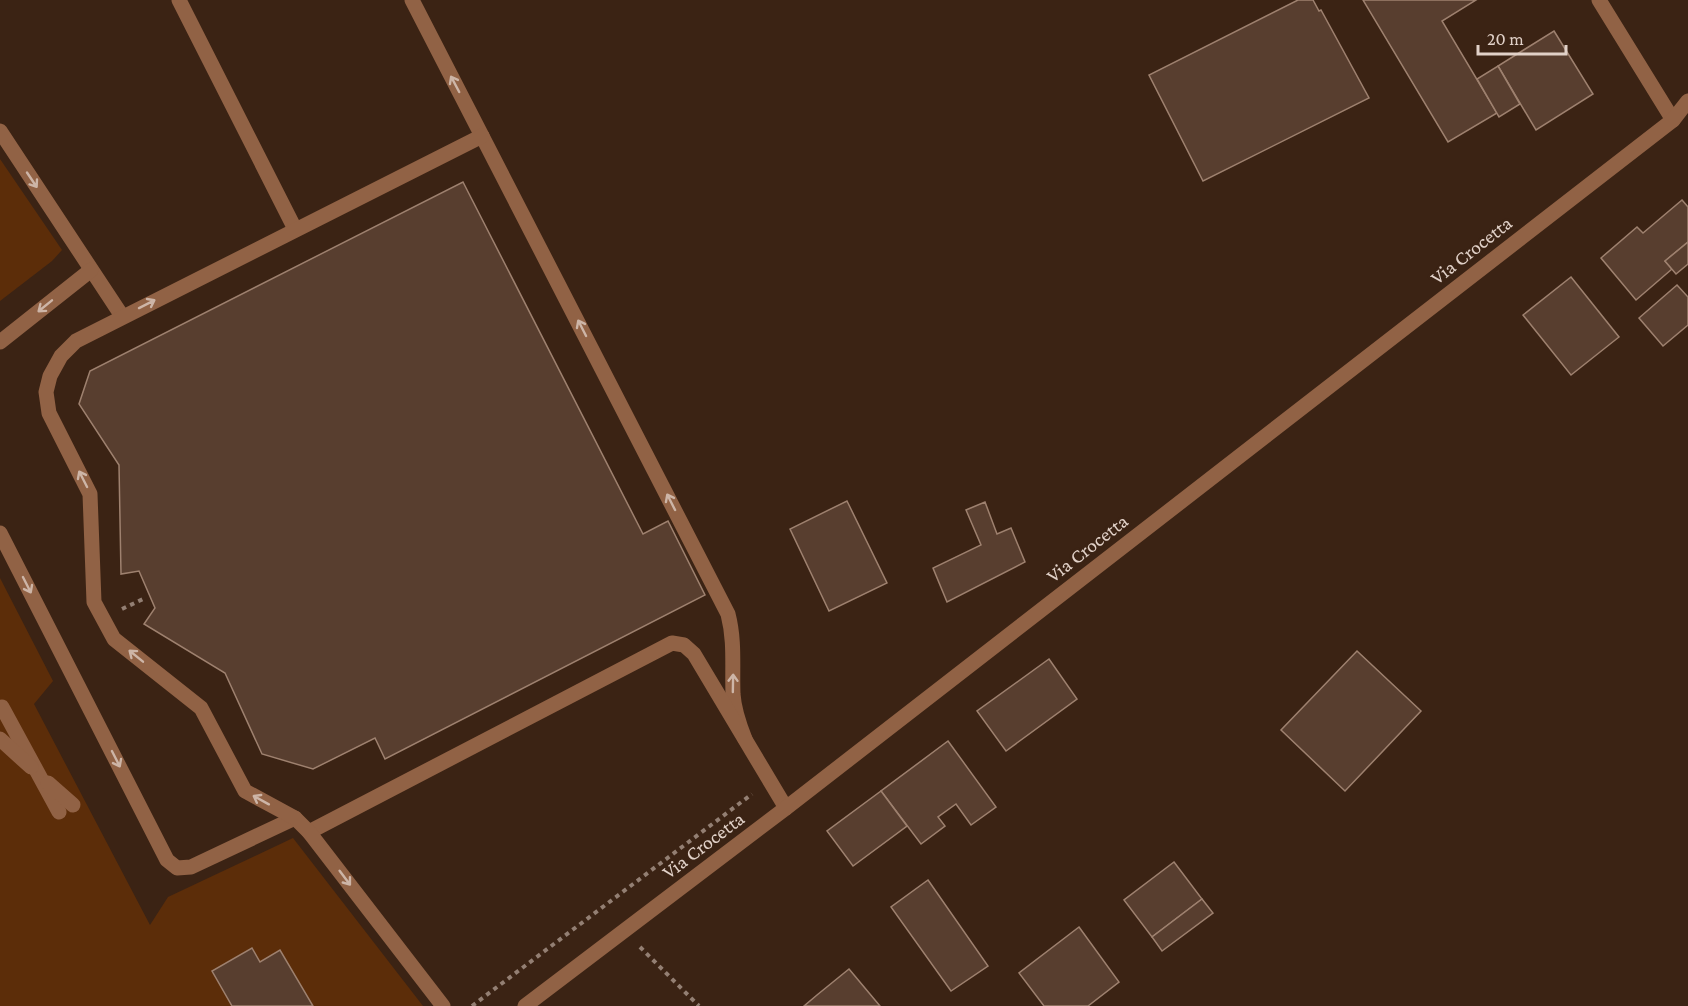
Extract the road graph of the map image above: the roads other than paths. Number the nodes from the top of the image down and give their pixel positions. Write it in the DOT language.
graph roads {
  1 [pos="179,0"];
  2 [pos="412,0"];
  3 [pos="1599,0"];
  4 [pos="1688,101"];
  5 [pos="1681,119"];
  6 [pos="0,131"];
  7 [pos="482,136"];
  8 [pos="295,229"];
  9 [pos="91,270"];
  10 [pos="122,316"];
  11 [pos="0,342"];
  12 [pos="0,533"];
  13 [pos="2,707"];
  14 [pos="0,739"];
  15 [pos="744,740"];
  16 [pos="40,775"];
  17 [pos="786,808"];
  18 [pos="66,809"];
  19 [pos="295,818"];
  20 [pos="309,831"];
  21 [pos="443,1006"];
  22 [pos="525,1006"];
  1 -- 8 [label="street"];
  7 -- 2 [label="street, one-way"];
  3 -- 5 [label="street"];
  4 -- 5 [label="street, Via Crocetta"];
  5 -- 17 [label="street, Via Crocetta"];
  6 -- 9 [label="street, one-way"];
  7 -- 8 [label="street"];
  15 -- 7 [label="street, one-way"];
  10 -- 8 [label="street, one-way"];
  9 -- 10 [label="street"];
  9 -- 11 [label="street, one-way"];
  19 -- 10 [label="street, one-way"];
  12 -- 19 [label="street, one-way"];
  13 -- 16 [label="street"];
  14 -- 16 [label="street"];
  15 -- 17 [label="street"];
  15 -- 20 [label="street"];
  16 -- 18 [label="street"];
  17 -- 22 [label="street, Via Crocetta"];
  19 -- 20 [label="street"];
  20 -- 21 [label="street, one-way"];
}
